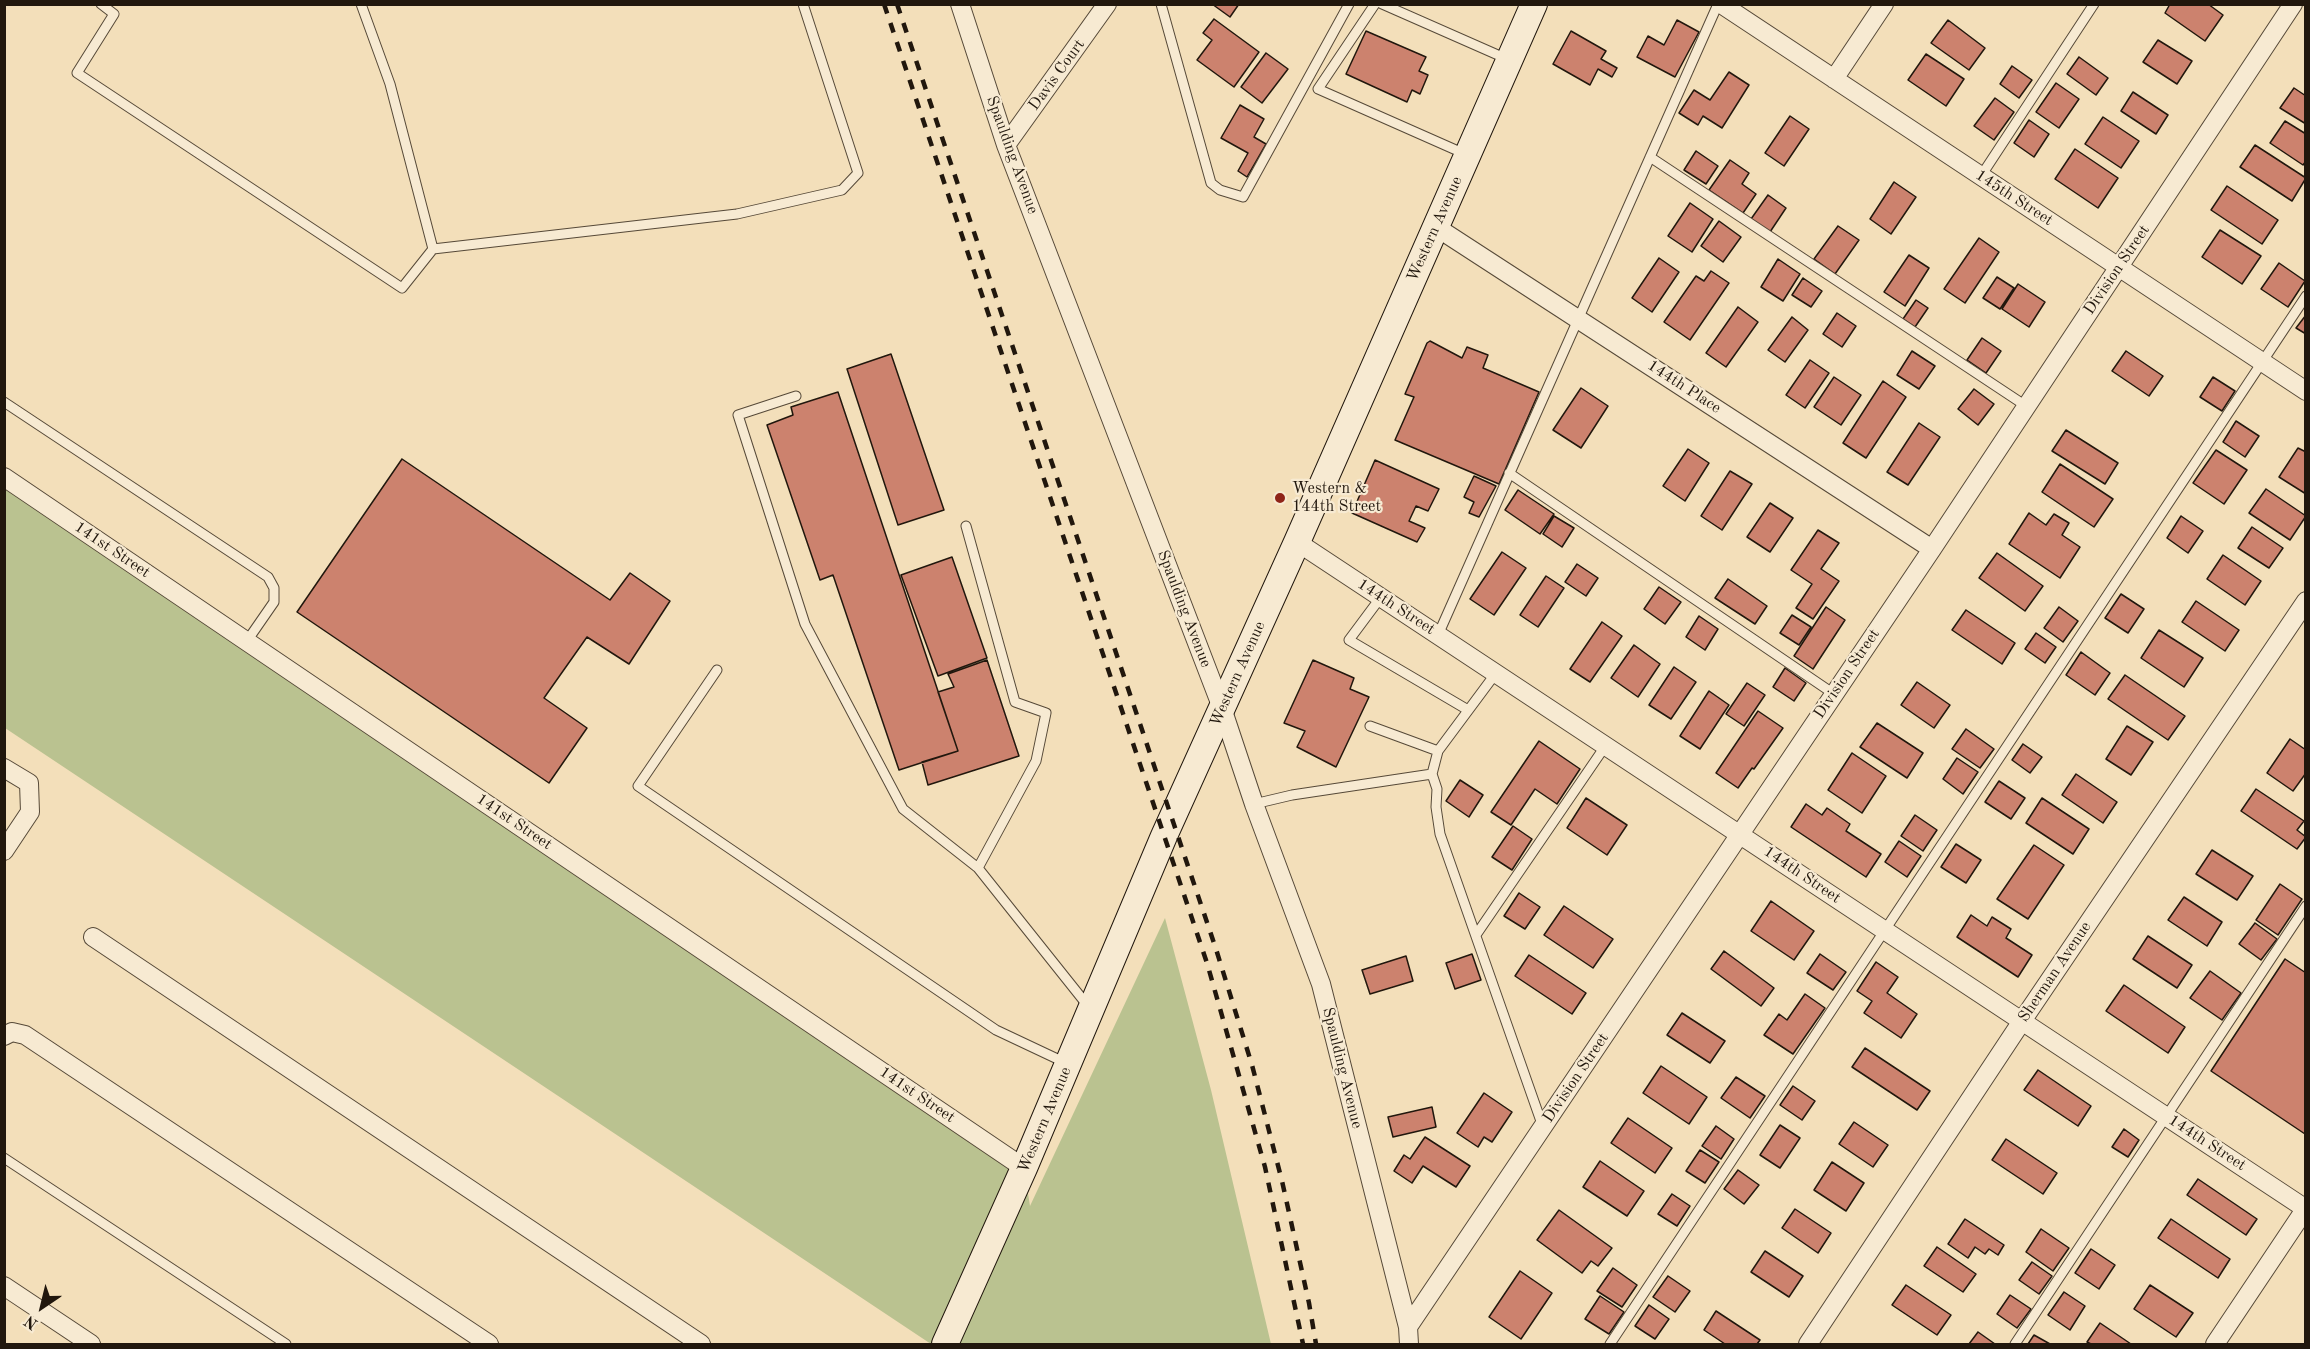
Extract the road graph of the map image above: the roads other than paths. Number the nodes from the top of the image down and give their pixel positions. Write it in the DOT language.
graph roads {
  1 [pos="101,4"];
  2 [pos="361,4"];
  3 [pos="803,4"];
  4 [pos="960,4"];
  5 [pos="1107,4"];
  6 [pos="1161,4"];
  7 [pos="1348,4"];
  8 [pos="1375,4"];
  9 [pos="1382,4"];
  10 [pos="1534,4"];
  11 [pos="1719,4"];
  12 [pos="1884,4"];
  13 [pos="2094,4"];
  14 [pos="2293,4"];
  15 [pos="1509,60"];
  16 [pos="1834,79"];
  17 [pos="1006,145"];
  18 [pos="1467,156"];
  19 [pos="1650,157"];
  20 [pos="1981,176"];
  21 [pos="1436,227"];
  22 [pos="433,249"];
  23 [pos="2119,267"];
  24 [pos="2306,296"];
  25 [pos="1578,318"];
  26 [pos="2262,362"];
  27 [pos="2306,391"];
  28 [pos="796,396"];
  29 [pos="4,402"];
  30 [pos="2026,406"];
  31 [pos="1509,473"];
  32 [pos="4,477"];
  33 [pos="966,526"];
  34 [pos="1298,542"];
  35 [pos="1932,549"];
  36 [pos="1381,597"];
  37 [pos="2306,601"];
  38 [pos="1438,635"];
  39 [pos="247,641"];
  40 [pos="717,670"];
  41 [pos="1496,673"];
  42 [pos="1834,694"];
  43 [pos="1222,708"];
  44 [pos="1468,710"];
  45 [pos="1370,726"];
  46 [pos="1606,745"];
  47 [pos="1438,751"];
  48 [pos="4,768"];
  49 [pos="1432,774"];
  50 [pos="1254,804"];
  51 [pos="1740,835"];
  52 [pos="4,850"];
  53 [pos="978,868"];
  54 [pos="2306,906"];
  55 [pos="1885,930"];
  56 [pos="1476,935"];
  57 [pos="93,937"];
  58 [pos="1092,1010"];
  59 [pos="2022,1021"];
  60 [pos="4,1036"];
  61 [pos="1068,1064"];
  62 [pos="2165,1116"];
  63 [pos="1543,1127"];
  64 [pos="4,1158"];
  65 [pos="1024,1168"];
  66 [pos="2305,1208"];
  67 [pos="4,1286"];
  68 [pos="1408,1336"];
  69 [pos="91,1344"];
  70 [pos="286,1344"];
  71 [pos="489,1344"];
  72 [pos="701,1344"];
  73 [pos="945,1344"];
  74 [pos="1610,1344"];
  75 [pos="1808,1344"];
  76 [pos="2015,1344"];
  77 [pos="2215,1344"];
  1 -- 22 [label="lane"];
  2 -- 22 [label="lane"];
  3 -- 22 [label="lane"];
  4 -- 17 [label="street, Spaulding Avenue"];
  5 -- 17 [label="street, Davis Court"];
  6 -- 7 [label="lane"];
  8 -- 18 [label="lane"];
  9 -- 15 [label="lane"];
  10 -- 15 [label="main road, Western Avenue"];
  11 -- 16 [label="street, 145th Street"];
  11 -- 19 [label="lane"];
  12 -- 16 [label="street"];
  13 -- 20 [label="lane"];
  14 -- 23 [label="street, Division Street"];
  15 -- 18 [label="main road, Western Avenue"];
  16 -- 20 [label="street, 145th Street"];
  17 -- 43 [label="street, Spaulding Avenue"];
  18 -- 21 [label="main road, Western Avenue"];
  19 -- 25 [label="lane"];
  19 -- 30 [label="lane"];
  20 -- 23 [label="street, 145th Street"];
  21 -- 25 [label="street, 144th Place"];
  21 -- 34 [label="main road, Western Avenue"];
  23 -- 26 [label="street, 145th Street"];
  23 -- 30 [label="street, Division Street"];
  24 -- 26 [label="lane"];
  25 -- 31 [label="lane"];
  25 -- 35 [label="street, 144th Place"];
  26 -- 27 [label="street, 145th Street"];
  26 -- 55 [label="lane"];
  28 -- 53 [label="lane"];
  29 -- 39 [label="lane"];
  30 -- 35 [label="street, Division Street"];
  31 -- 38 [label="lane"];
  31 -- 42 [label="lane"];
  32 -- 39 [label="street, 141st Street"];
  33 -- 53 [label="lane"];
  34 -- 36 [label="street, 144th Street"];
  34 -- 43 [label="main road, Western Avenue"];
  35 -- 42 [label="street, Division Street"];
  36 -- 38 [label="street, 144th Street"];
  36 -- 44 [label="lane"];
  37 -- 59 [label="street, Sherman Avenue"];
  38 -- 41 [label="street, 144th Street"];
  39 -- 65 [label="street, 141st Street"];
  40 -- 61 [label="lane"];
  41 -- 44 [label="lane"];
  41 -- 46 [label="street, 144th Street"];
  42 -- 51 [label="street, Division Street"];
  43 -- 50 [label="street, Spaulding Avenue"];
  43 -- 58 [label="main road, Western Avenue"];
  44 -- 47 [label="lane"];
  45 -- 47 [label="lane"];
  46 -- 51 [label="street, 144th Street"];
  46 -- 56 [label="lane"];
  47 -- 49 [label="lane"];
  48 -- 52 [label="street"];
  49 -- 50 [label="lane"];
  49 -- 56 [label="lane"];
  50 -- 68 [label="street, Spaulding Avenue"];
  51 -- 55 [label="street, 144th Street"];
  51 -- 63 [label="street, Division Street"];
  53 -- 58 [label="lane"];
  54 -- 62 [label="lane"];
  55 -- 59 [label="street, 144th Street"];
  55 -- 74 [label="lane"];
  56 -- 63 [label="lane"];
  57 -- 72 [label="street"];
  58 -- 61 [label="main road, Western Avenue"];
  59 -- 62 [label="street, 144th Street"];
  59 -- 75 [label="street, Sherman Avenue"];
  60 -- 71 [label="street"];
  61 -- 65 [label="main road, Western Avenue"];
  62 -- 66 [label="street, 144th Street"];
  62 -- 76 [label="lane"];
  63 -- 68 [label="street, Division Street"];
  64 -- 70 [label="lane"];
  65 -- 73 [label="main road, Western Avenue"];
  66 -- 77 [label="street"];
  67 -- 69 [label="street"];
}
